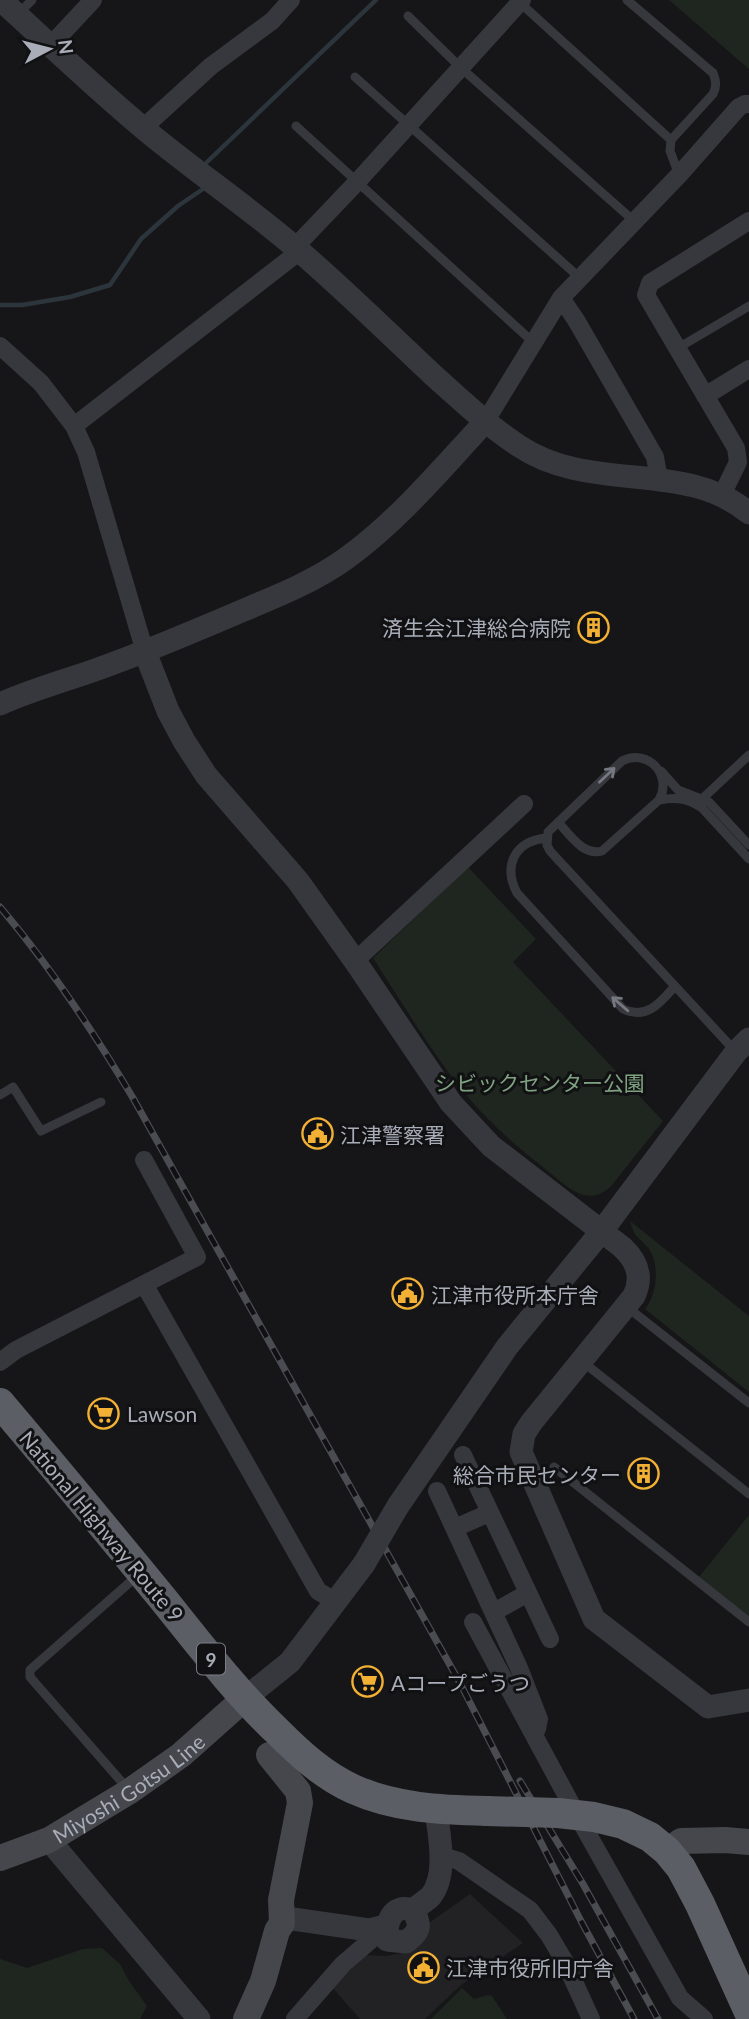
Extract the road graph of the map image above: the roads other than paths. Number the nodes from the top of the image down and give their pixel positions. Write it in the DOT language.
graph roads {
  1 [pos="93,0"];
  2 [pos="290,0"];
  3 [pos="627,0"];
  4 [pos="519,1"];
  5 [pos="17,5"];
  6 [pos="408,16"];
  7 [pos="51,46"];
  8 [pos="461,68"];
  9 [pos="355,77"];
  10 [pos="749,104"];
  11 [pos="410,125"];
  12 [pos="296,126"];
  13 [pos="143,128"];
  14 [pos="671,140"];
  15 [pos="678,175"];
  16 [pos="357,182"];
  17 [pos="634,221"];
  18 [pos="749,221"];
  19 [pos="297,249"];
  20 [pos="580,278"];
  21 [pos="561,298"];
  22 [pos="749,306"];
  23 [pos="534,343"];
  24 [pos="678,348"];
  25 [pos="2,351"];
  26 [pos="749,369"];
  27 [pos="705,396"];
  28 [pos="485,422"];
  29 [pos="74,426"];
  30 [pos="744,461"];
  31 [pos="659,480"];
  32 [pos="722,495"];
  33 [pos="749,513"];
  34 [pos="145,652"];
  35 [pos="0,704"];
  36 [pos="749,755"];
  37 [pos="659,768"];
  38 [pos="702,799"];
  39 [pos="659,800"];
  40 [pos="524,804"];
  41 [pos="558,822"];
  42 [pos="547,838"];
  43 [pos="749,845"];
  44 [pos="749,859"];
  45 [pos="355,961"];
  46 [pos="675,986"];
  47 [pos="742,1045"];
  48 [pos="0,1081"];
  49 [pos="4,1093"];
  50 [pos="101,1102"];
  51 [pos="144,1160"];
  52 [pos="601,1232"];
  53 [pos="144,1284"];
  54 [pos="626,1306"];
  55 [pos="581,1361"];
  56 [pos="0,1362"];
  57 [pos="0,1403"];
  58 [pos="749,1403"];
  59 [pos="463,1455"];
  60 [pos="554,1467"];
  61 [pos="437,1491"];
  62 [pos="749,1494"];
  63 [pos="489,1513"];
  64 [pos="455,1528"];
  65 [pos="141,1573"];
  66 [pos="528,1593"];
  67 [pos="336,1602"];
  68 [pos="494,1612"];
  69 [pos="473,1622"];
  70 [pos="749,1622"];
  71 [pos="550,1639"];
  72 [pos="244,1699"];
  73 [pos="749,1700"];
  74 [pos="536,1736"];
  75 [pos="269,1755"];
  76 [pos="130,1791"];
  77 [pos="436,1810"];
  78 [pos="568,1814"];
  79 [pos="48,1840"];
  80 [pos="749,1842"];
  81 [pos="667,1851"];
  82 [pos="440,1855"];
  83 [pos="0,1858"];
  84 [pos="282,1923"];
  85 [pos="386,1926"];
  86 [pos="749,2012"];
  87 [pos="199,2019"];
  88 [pos="246,2019"];
  89 [pos="295,2019"];
  90 [pos="591,2019"];
  91 [pos="704,2019"];
  1 -- 7 [label="street"];
  2 -- 13 [label="street"];
  3 -- 14 [label="lane"];
  4 -- 8 [label="street"];
  4 -- 14 [label="lane"];
  5 -- 7 [label="street"];
  6 -- 8 [label="lane"];
  7 -- 13 [label="street"];
  8 -- 11 [label="street"];
  8 -- 17 [label="lane"];
  9 -- 11 [label="lane"];
  10 -- 15 [label="street"];
  11 -- 16 [label="street"];
  11 -- 20 [label="lane"];
  12 -- 16 [label="lane"];
  13 -- 19 [label="street"];
  14 -- 15 [label="lane"];
  15 -- 17 [label="street"];
  16 -- 19 [label="street"];
  16 -- 23 [label="lane"];
  17 -- 20 [label="street"];
  18 -- 24 [label="street"];
  19 -- 28 [label="street"];
  19 -- 29 [label="street"];
  20 -- 21 [label="street"];
  21 -- 23 [label="street"];
  21 -- 31 [label="street"];
  22 -- 24 [label="lane"];
  23 -- 28 [label="street"];
  24 -- 27 [label="street"];
  25 -- 29 [label="street"];
  26 -- 27 [label="street"];
  27 -- 30 [label="street"];
  28 -- 31 [label="street"];
  28 -- 34 [label="street"];
  29 -- 34 [label="street"];
  30 -- 32 [label="street"];
  31 -- 32 [label="street"];
  32 -- 33 [label="street"];
  34 -- 35 [label="street"];
  34 -- 45 [label="street"];
  36 -- 38 [label="lane"];
  37 -- 38 [label="lane"];
  37 -- 39 [label="lane"];
  41 -- 37 [label="lane, one-way"];
  38 -- 43 [label="lane"];
  39 -- 41 [label="lane"];
  39 -- 44 [label="lane"];
  40 -- 45 [label="street"];
  41 -- 42 [label="lane"];
  42 -- 46 [label="lane"];
  46 -- 42 [label="lane, one-way"];
  45 -- 52 [label="street"];
  46 -- 47 [label="lane"];
  47 -- 52 [label="street"];
  48 -- 49 [label="lane"];
  49 -- 50 [label="lane"];
  51 -- 53 [label="street"];
  52 -- 54 [label="street"];
  52 -- 67 [label="street, bridge"];
  53 -- 56 [label="street"];
  53 -- 67 [label="street"];
  54 -- 55 [label="street"];
  54 -- 58 [label="lane"];
  55 -- 62 [label="lane"];
  55 -- 73 [label="street"];
  57 -- 65 [label="highway, National Highway Route 9 / 9"];
  59 -- 63 [label="street"];
  60 -- 70 [label="lane"];
  61 -- 64 [label="street"];
  63 -- 64 [label="street"];
  63 -- 66 [label="street"];
  64 -- 68 [label="street"];
  65 -- 72 [label="highway, National Highway Route 9 / 9"];
  65 -- 76 [label="lane"];
  66 -- 68 [label="street"];
  66 -- 71 [label="street"];
  67 -- 72 [label="street"];
  68 -- 74 [label="street"];
  69 -- 74 [label="street"];
  72 -- 76 [label="main road, Miyoshi Gotsu Line"];
  72 -- 77 [label="highway, National Highway Route 9 / 9"];
  74 -- 78 [label="street"];
  75 -- 84 [label="main road"];
  76 -- 79 [label="main road, Miyoshi Gotsu Line"];
  77 -- 78 [label="highway, National Highway Route 9 / 9, bridge"];
  77 -- 82 [label="street"];
  78 -- 81 [label="highway, National Highway Route 9 / 9"];
  78 -- 91 [label="street"];
  79 -- 83 [label="main road, Miyoshi Gotsu Line"];
  79 -- 87 [label="street"];
  80 -- 81 [label="main road"];
  81 -- 86 [label="highway, National Highway Route 9 / 9"];
  82 -- 85 [label="street"];
  82 -- 90 [label="street"];
  84 -- 85 [label="street"];
  84 -- 88 [label="main road"];
  85 -- 89 [label="street"];
}
